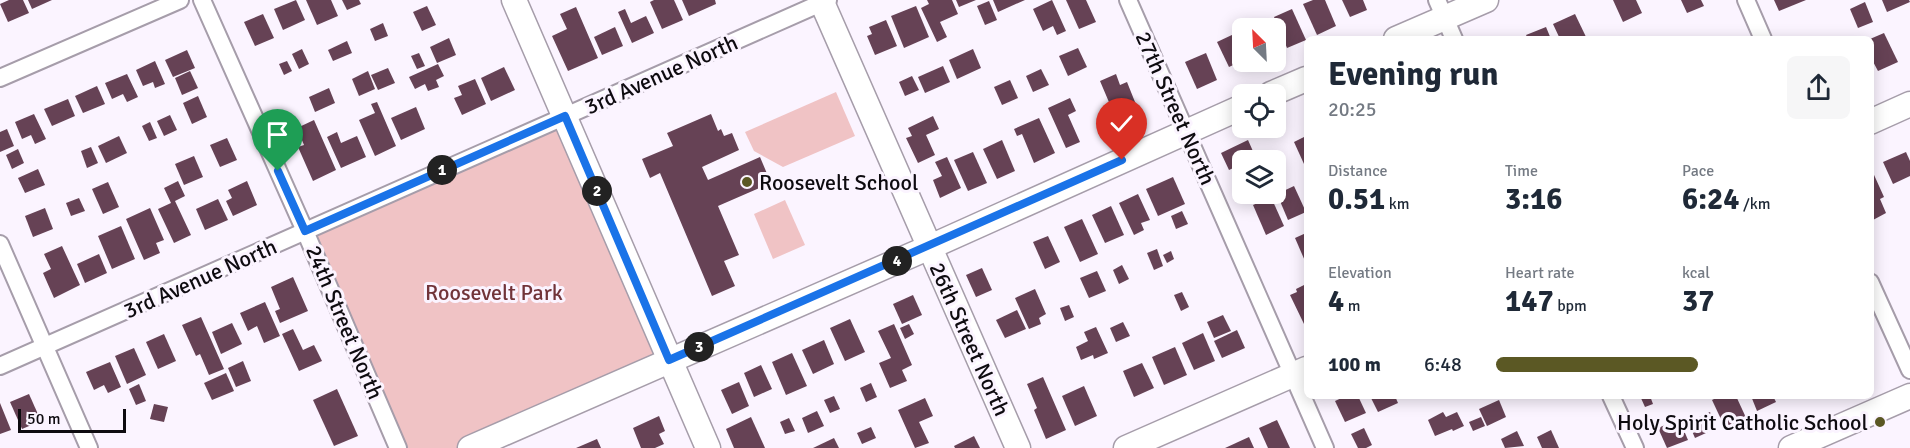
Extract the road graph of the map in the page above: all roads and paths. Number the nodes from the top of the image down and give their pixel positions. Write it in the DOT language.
graph roads {
  1 [pos="180,0"];
  2 [pos="202,0"];
  3 [pos="514,0"];
  4 [pos="1128,0"];
  5 [pos="1486,0"];
  6 [pos="1746,0"];
  7 [pos="824,1"];
  8 [pos="1445,19"];
  9 [pos="1402,36"];
  10 [pos="1762,36"];
  11 [pos="0,78"];
  12 [pos="1304,80"];
  13 [pos="1286,87"];
  14 [pos="1910,104"];
  15 [pos="1232,112"];
  16 [pos="565,116"];
  17 [pos="1874,120"];
  18 [pos="1187,132"];
  19 [pos="305,231"];
  20 [pos="0,244"];
  21 [pos="930,247"];
  22 [pos="1874,291"];
  23 [pos="45,347"];
  24 [pos="669,360"];
  25 [pos="0,366"];
  26 [pos="1910,370"];
  27 [pos="1300,372"];
  28 [pos="1910,396"];
  29 [pos="1309,399"];
  30 [pos="1612,399"];
  31 [pos="89,448"];
  32 [pos="398,448"];
  33 [pos="470,448"];
  34 [pos="708,448"];
  35 [pos="1018,448"];
  36 [pos="1126,448"];
  37 [pos="1325,448"];
  38 [pos="1635,448"];
  39 [pos="1791,448"];
  1 -- 11 [label="street"];
  2 -- 19 [label="street, 24th Street North"];
  3 -- 16 [label="main road"];
  4 -- 18 [label="street, 27th Street North"];
  5 -- 8 [label="main road"];
  6 -- 10 [label="street"];
  7 -- 16 [label="street, 3rd Avenue North"];
  7 -- 21 [label="main road, 26th Street North"];
  8 -- 9 [label="main road"];
  12 -- 13 [label="main road"];
  14 -- 17 [label="main road"];
  15 -- 18 [label="main road"];
  16 -- 19 [label="street, 3rd Avenue North"];
  16 -- 24 [label="main road"];
  18 -- 21 [label="main road"];
  18 -- 27 [label="street, 27th Street North"];
  19 -- 23 [label="street, 3rd Avenue North"];
  19 -- 32 [label="street, 24th Street North"];
  20 -- 23 [label="street"];
  21 -- 24 [label="main road"];
  21 -- 35 [label="main road, 26th Street North"];
  22 -- 26 [label="street"];
  23 -- 25 [label="street, 3rd Avenue North"];
  23 -- 31 [label="street"];
  24 -- 33 [label="main road"];
  24 -- 34 [label="main road"];
  27 -- 36 [label="main road"];
  28 -- 39 [label="main road"];
  29 -- 37 [label="street, 27th Street North"];
  30 -- 38 [label="street"];
}
